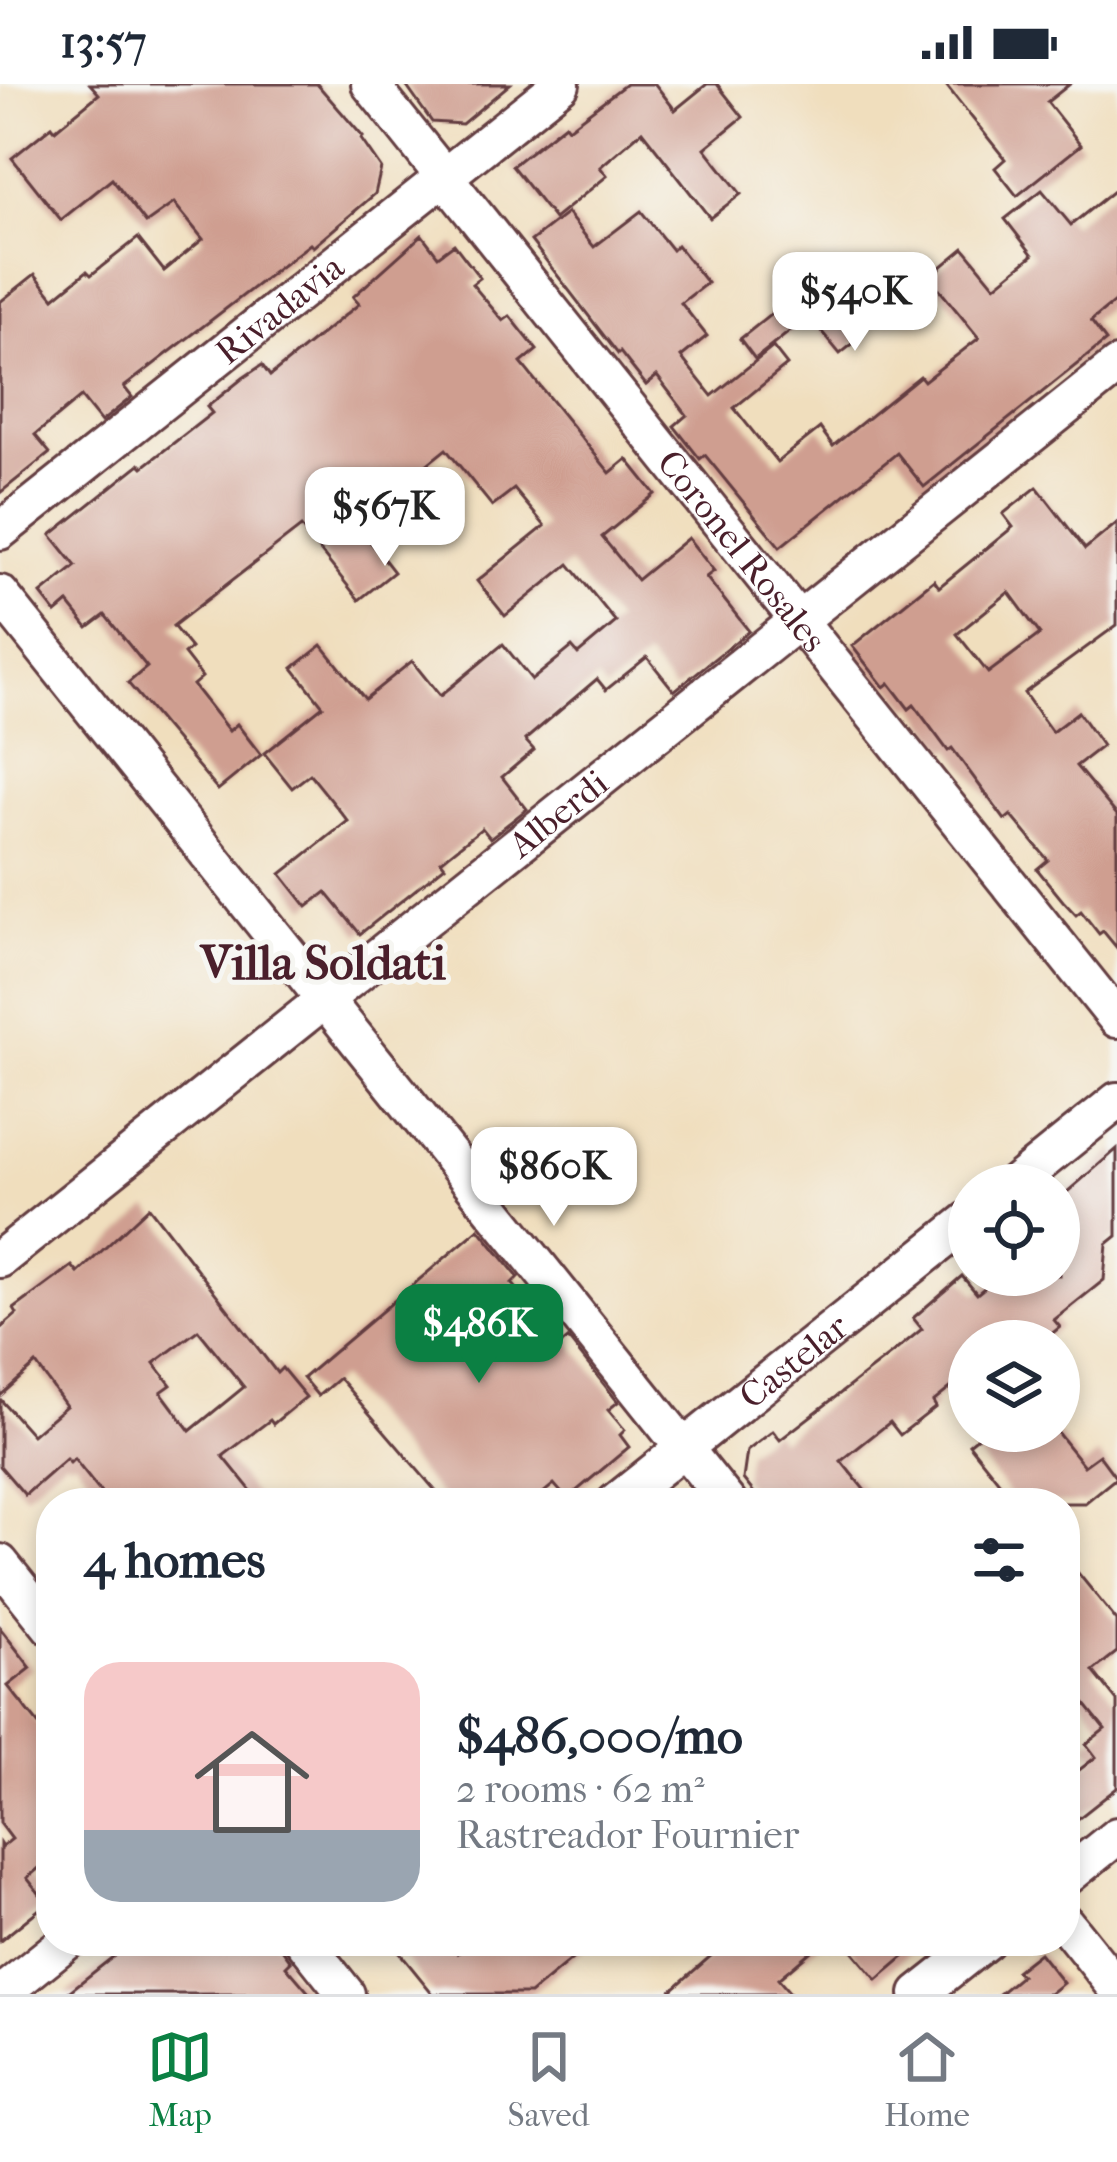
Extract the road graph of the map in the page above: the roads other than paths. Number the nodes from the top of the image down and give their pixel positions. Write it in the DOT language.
graph roads {
  1 [pos="370,84"];
  2 [pos="561,84"];
  3 [pos="444,177"];
  4 [pos="1117,366"];
  5 [pos="0,531"];
  6 [pos="0,594"];
  7 [pos="798,620"];
  8 [pos="324,1000"];
  9 [pos="1117,1019"];
  10 [pos="1117,1102"];
  11 [pos="1039,1164"];
  12 [pos="948,1237"];
  13 [pos="0,1259"];
  14 [pos="684,1448"];
  15 [pos="634,1488"];
  16 [pos="716,1488"];
  17 [pos="0,1563"];
  18 [pos="36,1608"];
  19 [pos="1117,1836"];
  20 [pos="1080,1866"];
  21 [pos="1080,1942"];
  22 [pos="48,1956"];
  23 [pos="316,1956"];
  24 [pos="967,1956"];
  25 [pos="1117,1988"];
  26 [pos="1,1994"];
  27 [pos="346,1994"];
  28 [pos="919,1994"];
  1 -- 3 [label="street, Coronel Rosales"];
  2 -- 3 [label="street, Rivadavia"];
  3 -- 5 [label="street, Rivadavia"];
  3 -- 7 [label="street, Coronel Rosales"];
  4 -- 7 [label="street, Alberdi"];
  6 -- 8 [label="street"];
  7 -- 8 [label="street, Alberdi"];
  7 -- 9 [label="street, Coronel Rosales"];
  8 -- 13 [label="street, Alberdi"];
  8 -- 14 [label="street"];
  10 -- 11 [label="street"];
  12 -- 14 [label="street, Castelar"];
  14 -- 15 [label="street, Castelar"];
  14 -- 16 [label="street"];
  17 -- 18 [label="street"];
  19 -- 20 [label="street"];
  21 -- 25 [label="street"];
  22 -- 26 [label="street"];
  23 -- 27 [label="street"];
  24 -- 28 [label="street"];
}
